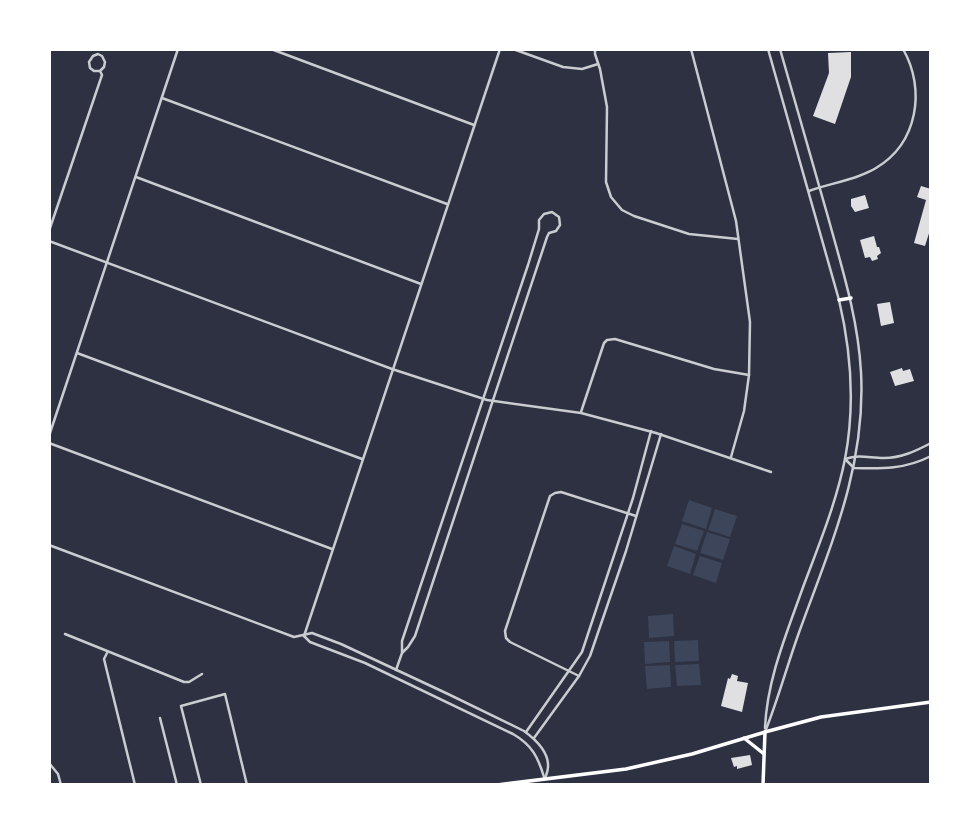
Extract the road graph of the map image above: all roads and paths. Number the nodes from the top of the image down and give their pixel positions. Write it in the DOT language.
graph roads {
  1 [pos="178,49"];
  2 [pos="271,49"];
  3 [pos="500,49"];
  4 [pos="513,49"];
  5 [pos="595,49"];
  6 [pos="691,49"];
  7 [pos="768,49"];
  8 [pos="780,49"];
  9 [pos="903,49"];
  10 [pos="598,64"];
  11 [pos="100,71"];
  12 [pos="162,98"];
  13 [pos="474,125"];
  14 [pos="136,177"];
  15 [pos="820,187"];
  16 [pos="809,191"];
  17 [pos="447,204"];
  18 [pos="49,231"];
  19 [pos="738,239"];
  20 [pos="49,241"];
  21 [pos="106,262"];
  22 [pos="421,284"];
  23 [pos="851,298"];
  24 [pos="839,300"];
  25 [pos="77,353"];
  26 [pos="392,369"];
  27 [pos="749,374"];
  28 [pos="483,398"];
  29 [pos="493,400"];
  30 [pos="580,413"];
  31 [pos="651,431"];
  32 [pos="661,434"];
  33 [pos="49,436"];
  34 [pos="49,443"];
  35 [pos="931,443"];
  36 [pos="856,455"];
  37 [pos="931,456"];
  38 [pos="731,458"];
  39 [pos="362,459"];
  40 [pos="845,459"];
  41 [pos="854,468"];
  42 [pos="771,472"];
  43 [pos="628,514"];
  44 [pos="637,516"];
  45 [pos="49,545"];
  46 [pos="332,549"];
  47 [pos="65,634"];
  48 [pos="304,636"];
  49 [pos="107,652"];
  50 [pos="402,653"];
  51 [pos="396,670"];
  52 [pos="570,671"];
  53 [pos="202,674"];
  54 [pos="579,676"];
  55 [pos="931,702"];
  56 [pos="160,719"];
  57 [pos="525,732"];
  58 [pos="765,732"];
  59 [pos="534,738"];
  60 [pos="744,738"];
  61 [pos="764,754"];
  62 [pos="49,763"];
  63 [pos="545,779"];
  64 [pos="61,785"];
  65 [pos="135,785"];
  66 [pos="177,785"];
  67 [pos="201,785"];
  68 [pos="247,785"];
  69 [pos="497,785"];
  70 [pos="763,785"];
  1 -- 12 [label="street"];
  2 -- 13 [label="street"];
  3 -- 13 [label="street"];
  4 -- 10 [label="street"];
  5 -- 10 [label="street"];
  6 -- 19 [label="street"];
  7 -- 16 [label="street"];
  8 -- 15 [label="street"];
  9 -- 15 [label="street"];
  10 -- 19 [label="street"];
  11 -- 11 [label="street"];
  11 -- 18 [label="street"];
  12 -- 14 [label="street"];
  12 -- 17 [label="street"];
  13 -- 17 [label="street"];
  14 -- 21 [label="street"];
  14 -- 22 [label="street"];
  15 -- 16 [label="street"];
  15 -- 23 [label="street"];
  16 -- 24 [label="street"];
  17 -- 22 [label="street"];
  19 -- 27 [label="street"];
  20 -- 21 [label="street"];
  21 -- 25 [label="street"];
  21 -- 26 [label="street"];
  22 -- 26 [label="street"];
  23 -- 24 [label="main road"];
  23 -- 36 [label="street"];
  24 -- 40 [label="street"];
  25 -- 33 [label="street"];
  25 -- 39 [label="street"];
  26 -- 28 [label="street"];
  26 -- 39 [label="street"];
  27 -- 30 [label="street"];
  27 -- 38 [label="street"];
  28 -- 29 [label="street"];
  28 -- 29 [label="street"];
  28 -- 50 [label="street"];
  29 -- 30 [label="street"];
  29 -- 50 [label="street"];
  30 -- 31 [label="street"];
  31 -- 32 [label="street"];
  31 -- 43 [label="street"];
  32 -- 38 [label="street"];
  32 -- 44 [label="street"];
  34 -- 46 [label="street"];
  35 -- 36 [label="street"];
  36 -- 40 [label="street"];
  36 -- 41 [label="street"];
  37 -- 41 [label="street"];
  38 -- 42 [label="street"];
  39 -- 46 [label="street"];
  40 -- 41 [label="street"];
  40 -- 58 [label="street"];
  41 -- 58 [label="street"];
  43 -- 44 [label="street"];
  43 -- 52 [label="street"];
  43 -- 52 [label="street"];
  44 -- 54 [label="street"];
  45 -- 48 [label="street"];
  46 -- 48 [label="street"];
  47 -- 49 [label="street"];
  48 -- 51 [label="street"];
  48 -- 63 [label="street"];
  49 -- 53 [label="street"];
  49 -- 65 [label="street"];
  50 -- 51 [label="street"];
  51 -- 57 [label="street"];
  52 -- 54 [label="street"];
  52 -- 57 [label="street"];
  54 -- 59 [label="street"];
  55 -- 58 [label="main road"];
  56 -- 66 [label="street"];
  57 -- 59 [label="street"];
  58 -- 60 [label="main road"];
  58 -- 61 [label="main road"];
  59 -- 63 [label="street"];
  60 -- 61 [label="main road"];
  60 -- 63 [label="main road"];
  61 -- 70 [label="main road"];
  62 -- 64 [label="street"];
  63 -- 69 [label="main road"];
  67 -- 68 [label="street"];
}
